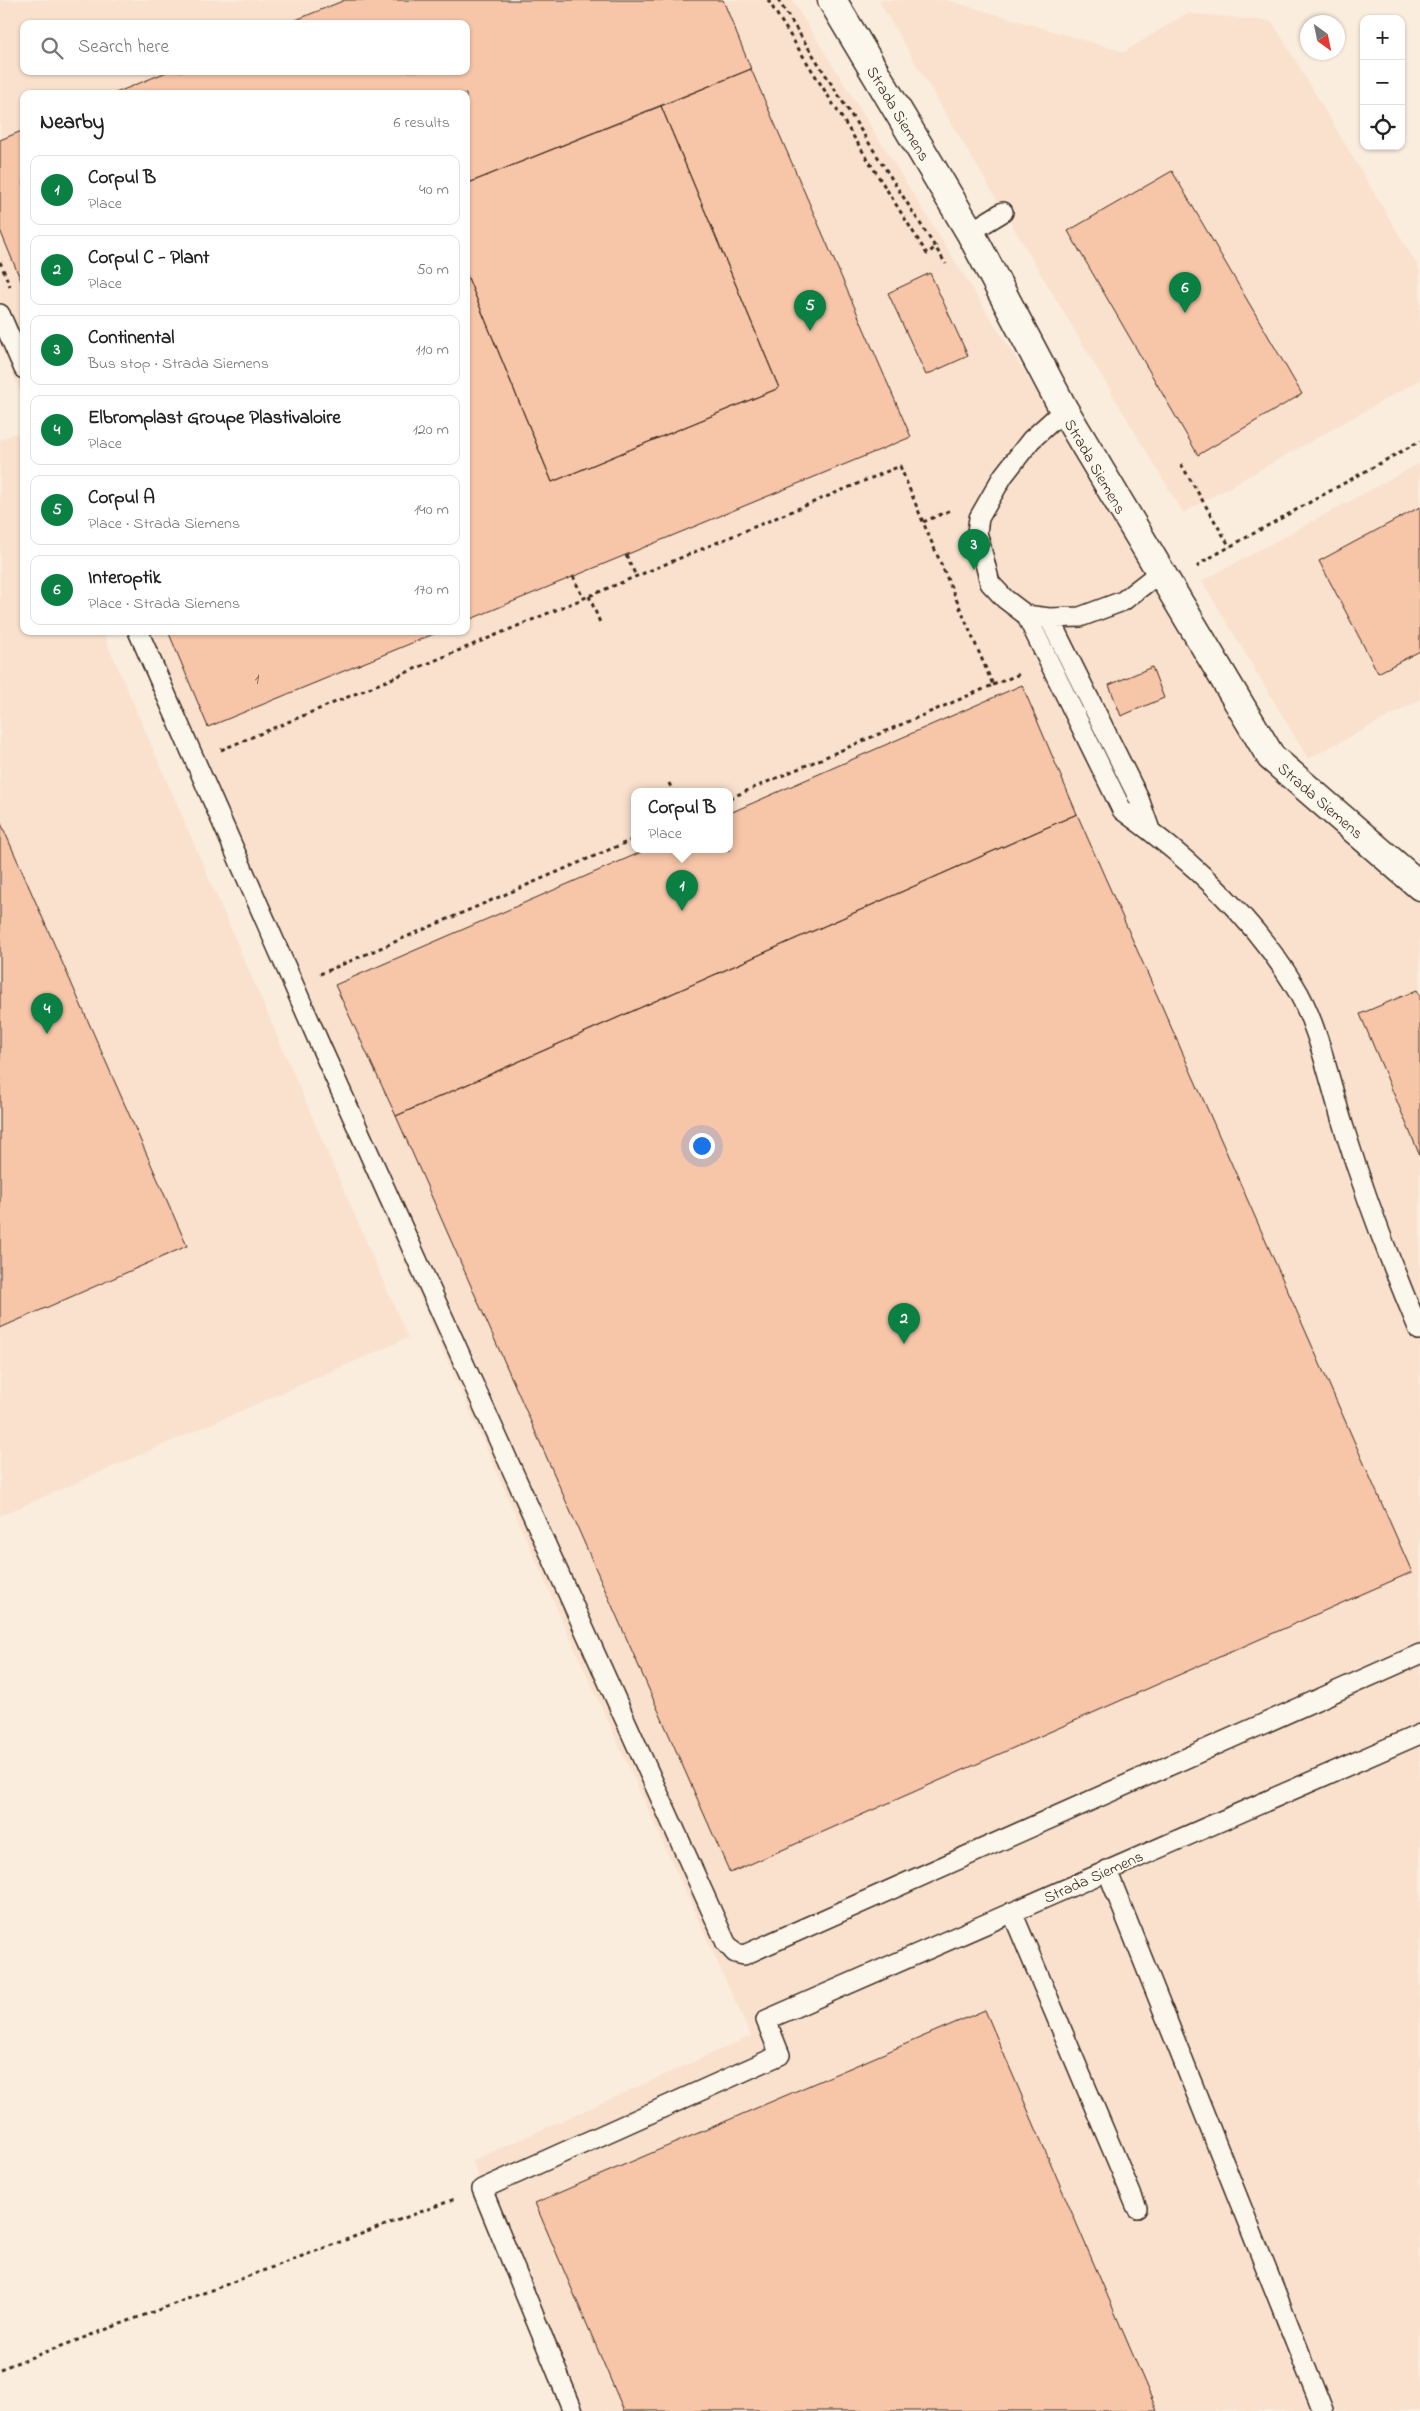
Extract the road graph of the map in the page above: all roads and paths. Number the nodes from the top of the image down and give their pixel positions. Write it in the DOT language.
graph roads {
  1 [pos="768,0"];
  2 [pos="778,0"];
  3 [pos="832,0"];
  4 [pos="1003,212"];
  5 [pos="968,229"];
  6 [pos="935,248"];
  7 [pos="951,272"];
  8 [pos="0,314"];
  9 [pos="20,359"];
  10 [pos="1064,410"];
  11 [pos="1420,440"];
  12 [pos="1181,464"];
  13 [pos="956,508"];
  14 [pos="923,522"];
  15 [pos="1230,547"];
  16 [pos="626,555"];
  17 [pos="573,576"];
  18 [pos="636,576"];
  19 [pos="1165,582"];
  20 [pos="589,596"];
  21 [pos="583,598"];
  22 [pos="1026,616"];
  23 [pos="1049,618"];
  24 [pos="601,626"];
  25 [pos="140,635"];
  26 [pos="222,749"];
  27 [pos="669,783"];
  28 [pos="671,788"];
  29 [pos="733,797"];
  30 [pos="1150,830"];
  31 [pos="631,840"];
  32 [pos="1420,886"];
  33 [pos="321,974"];
  34 [pos="1419,1330"];
  35 [pos="1420,1654"];
  36 [pos="1420,1734"];
  37 [pos="1107,1870"];
  38 [pos="1012,1912"];
  39 [pos="482,2189"];
  40 [pos="1137,2208"];
  41 [pos="0,2369"];
  42 [pos="573,2411"];
  43 [pos="1322,2411"];
  1 -- 6 [label="path"];
  2 -- 6 [label="path"];
  3 -- 5 [label="street, Strada Siemens"];
  4 -- 5 [label="lane"];
  5 -- 6 [label="path"];
  5 -- 10 [label="street, Strada Siemens"];
  6 -- 7 [label="path"];
  8 -- 9 [label="lane"];
  10 -- 19 [label="street, Strada Siemens"];
  10 -- 22 [label="lane"];
  11 -- 15 [label="path"];
  12 -- 15 [label="path"];
  13 -- 14 [label="path"];
  14 -- 18 [label="path"];
  14 -- 29 [label="path"];
  15 -- 19 [label="path"];
  16 -- 18 [label="path"];
  17 -- 21 [label="path"];
  18 -- 20 [label="path"];
  19 -- 23 [label="lane"];
  19 -- 32 [label="street, Strada Siemens"];
  20 -- 21 [label="path"];
  20 -- 24 [label="path"];
  21 -- 26 [label="path"];
  22 -- 23 [label="lane"];
  22 -- 30 [label="lane"];
  23 -- 30 [label="lane"];
  25 -- 35 [label="lane"];
  27 -- 28 [label="path"];
  30 -- 34 [label="lane"];
  31 -- 33 [label="path"];
  36 -- 37 [label="lane, Strada Siemens"];
  37 -- 38 [label="lane, Strada Siemens"];
  37 -- 43 [label="lane"];
  38 -- 39 [label="lane, Strada Siemens"];
  38 -- 40 [label="lane"];
  39 -- 41 [label="path"];
  39 -- 42 [label="lane"];
}
